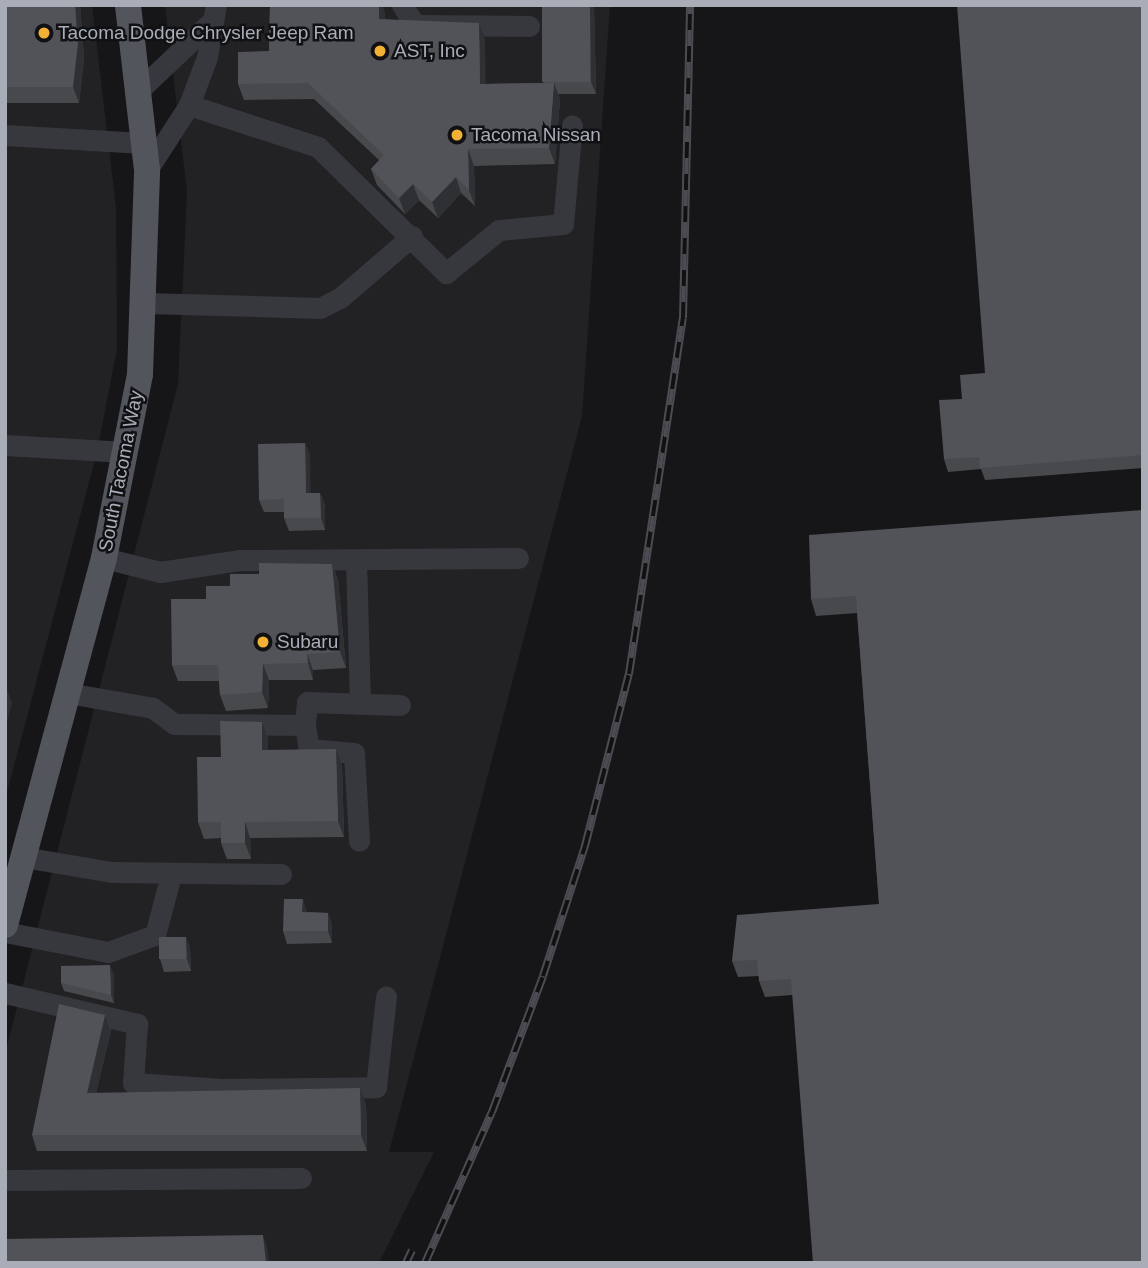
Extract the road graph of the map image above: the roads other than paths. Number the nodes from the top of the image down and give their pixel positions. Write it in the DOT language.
graph roads {
  1 [pos="128,5"];
  2 [pos="402,5"];
  3 [pos="214,13"];
  4 [pos="529,26"];
  5 [pos="138,91"];
  6 [pos="189,105"];
  7 [pos="572,125"];
  8 [pos="5,135"];
  9 [pos="143,143"];
  10 [pos="147,170"];
  11 [pos="412,236"];
  12 [pos="145,303"];
  13 [pos="5,445"];
  14 [pos="126,452"];
  15 [pos="104,558"];
  16 [pos="518,558"];
  17 [pos="356,560"];
  18 [pos="68,693"];
  19 [pos="360,704"];
  20 [pos="400,705"];
  21 [pos="304,725"];
  22 [pos="359,841"];
  23 [pos="23,856"];
  24 [pos="281,874"];
  25 [pos="171,875"];
  26 [pos="5,925"];
  27 [pos="5,932"];
  28 [pos="5,993"];
  29 [pos="386,997"];
  30 [pos="301,1178"];
  31 [pos="5,1180"];
  1 -- 5 [label="main road, South Tacoma Way"];
  2 -- 4 [label="street"];
  3 -- 5 [label="street"];
  3 -- 6 [label="street"];
  5 -- 9 [label="main road, South Tacoma Way"];
  6 -- 10 [label="street"];
  6 -- 11 [label="street"];
  7 -- 11 [label="street"];
  8 -- 9 [label="street"];
  9 -- 10 [label="main road, South Tacoma Way"];
  10 -- 12 [label="main road, South Tacoma Way"];
  11 -- 12 [label="street"];
  12 -- 14 [label="main road, South Tacoma Way"];
  13 -- 14 [label="street"];
  14 -- 15 [label="main road, South Tacoma Way"];
  15 -- 17 [label="street"];
  15 -- 18 [label="main road, South Tacoma Way"];
  16 -- 17 [label="street"];
  17 -- 19 [label="street"];
  18 -- 21 [label="street"];
  18 -- 23 [label="main road, South Tacoma Way"];
  19 -- 20 [label="street"];
  19 -- 21 [label="street"];
  21 -- 22 [label="street"];
  23 -- 25 [label="street"];
  23 -- 26 [label="main road, South Tacoma Way"];
  24 -- 25 [label="street"];
  25 -- 27 [label="street"];
  28 -- 29 [label="street"];
  30 -- 31 [label="street"];
}
